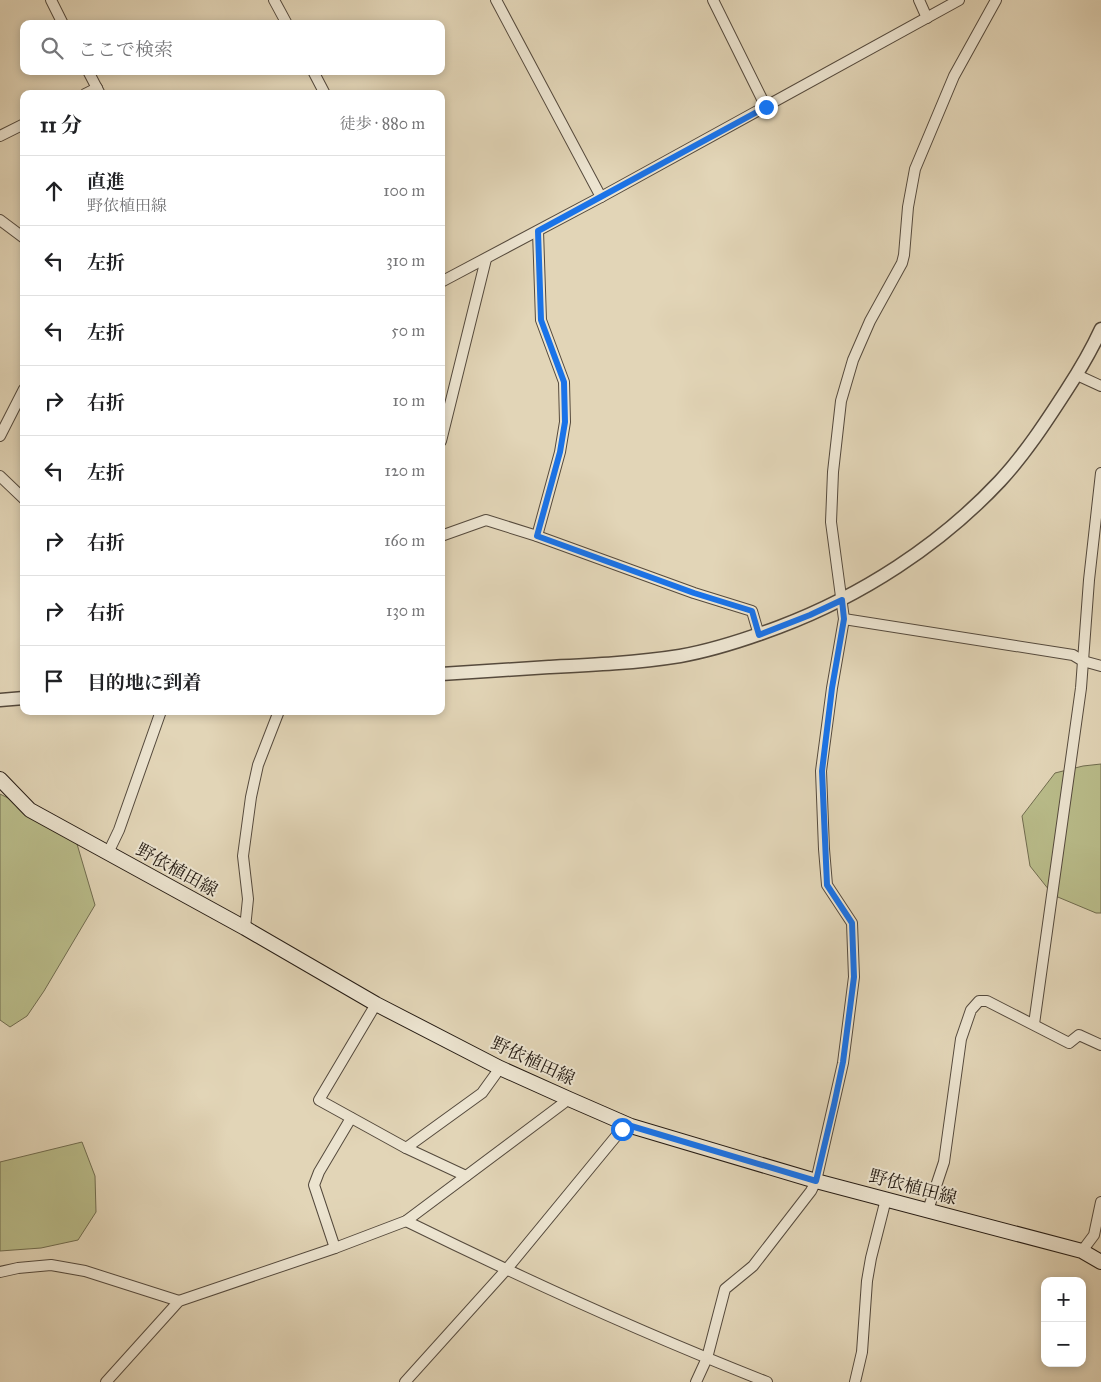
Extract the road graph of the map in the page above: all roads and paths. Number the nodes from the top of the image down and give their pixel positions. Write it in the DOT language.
graph roads {
  1 [pos="51,0"];
  2 [pos="274,0"];
  3 [pos="496,0"];
  4 [pos="713,0"];
  5 [pos="919,0"];
  6 [pos="959,0"];
  7 [pos="996,0"];
  8 [pos="927,18"];
  9 [pos="61,20"];
  10 [pos="285,20"];
  11 [pos="90,75"];
  12 [pos="315,75"];
  13 [pos="98,90"];
  14 [pos="323,90"];
  15 [pos="766,107"];
  16 [pos="20,126"];
  17 [pos="0,136"];
  18 [pos="601,197"];
  19 [pos="0,220"];
  20 [pos="538,231"];
  21 [pos="20,235"];
  22 [pos="486,259"];
  23 [pos="445,280"];
  24 [pos="1101,329"];
  25 [pos="1077,375"];
  26 [pos="1101,386"];
  27 [pos="20,397"];
  28 [pos="445,425"];
  29 [pos="0,436"];
  30 [pos="1101,473"];
  31 [pos="0,476"];
  32 [pos="20,495"];
  33 [pos="445,535"];
  34 [pos="537,536"];
  35 [pos="842,600"];
  36 [pos="844,619"];
  37 [pos="759,635"];
  38 [pos="1082,661"];
  39 [pos="1101,666"];
  40 [pos="445,674"];
  41 [pos="20,698"];
  42 [pos="0,700"];
  43 [pos="160,715"];
  44 [pos="277,715"];
  45 [pos="0,779"];
  46 [pos="108,854"];
  47 [pos="245,928"];
  48 [pos="376,1004"];
  49 [pos="1034,1024"];
  50 [pos="1101,1045"];
  51 [pos="500,1068"];
  52 [pos="569,1099"];
  53 [pos="350,1118"];
  54 [pos="631,1126"];
  55 [pos="406,1148"];
  56 [pos="466,1176"];
  57 [pos="816,1181"];
  58 [pos="886,1199"];
  59 [pos="1101,1202"];
  60 [pos="928,1210"];
  61 [pos="406,1221"];
  62 [pos="335,1248"];
  63 [pos="1082,1252"];
  64 [pos="1101,1262"];
  65 [pos="506,1270"];
  66 [pos="0,1272"];
  67 [pos="179,1301"];
  68 [pos="706,1358"];
  69 [pos="106,1382"];
  70 [pos="405,1382"];
  71 [pos="696,1382"];
  72 [pos="767,1382"];
  73 [pos="855,1382"];
  1 -- 9 [label="street"];
  2 -- 10 [label="street"];
  3 -- 18 [label="street"];
  4 -- 15 [label="street"];
  5 -- 8 [label="street"];
  6 -- 8 [label="street"];
  7 -- 35 [label="street"];
  8 -- 15 [label="street"];
  11 -- 13 [label="street"];
  12 -- 14 [label="street"];
  15 -- 18 [label="street"];
  16 -- 17 [label="street"];
  18 -- 20 [label="street"];
  19 -- 21 [label="street"];
  20 -- 22 [label="street"];
  20 -- 34 [label="street"];
  22 -- 23 [label="street"];
  22 -- 28 [label="street"];
  24 -- 25 [label="street"];
  25 -- 26 [label="street"];
  25 -- 35 [label="street"];
  27 -- 29 [label="street"];
  30 -- 38 [label="street"];
  31 -- 32 [label="street"];
  33 -- 34 [label="street"];
  34 -- 37 [label="street"];
  35 -- 36 [label="street"];
  35 -- 37 [label="street"];
  36 -- 38 [label="street"];
  36 -- 57 [label="street"];
  37 -- 40 [label="street"];
  38 -- 39 [label="street"];
  38 -- 49 [label="street"];
  41 -- 42 [label="street"];
  43 -- 46 [label="street"];
  44 -- 47 [label="street"];
  45 -- 46 [label="main road, 野依植田線"];
  46 -- 47 [label="main road, 野依植田線"];
  47 -- 48 [label="main road, 野依植田線"];
  48 -- 51 [label="main road, 野依植田線"];
  48 -- 53 [label="street"];
  49 -- 50 [label="street"];
  49 -- 60 [label="street"];
  51 -- 52 [label="main road, 野依植田線"];
  51 -- 55 [label="street"];
  52 -- 54 [label="main road, 野依植田線"];
  52 -- 56 [label="street"];
  53 -- 55 [label="street"];
  53 -- 62 [label="street"];
  54 -- 57 [label="main road, 野依植田線"];
  54 -- 65 [label="street"];
  55 -- 56 [label="street"];
  56 -- 61 [label="street"];
  57 -- 58 [label="main road, 野依植田線"];
  57 -- 68 [label="street"];
  58 -- 60 [label="main road, 野依植田線"];
  58 -- 73 [label="street"];
  59 -- 63 [label="street"];
  60 -- 63 [label="main road, 野依植田線"];
  61 -- 62 [label="street"];
  61 -- 65 [label="street"];
  62 -- 67 [label="street"];
  63 -- 64 [label="main road, 野依植田線"];
  65 -- 68 [label="street"];
  65 -- 70 [label="street"];
  66 -- 67 [label="street"];
  67 -- 69 [label="street"];
  68 -- 71 [label="street"];
  68 -- 72 [label="street"];
}
